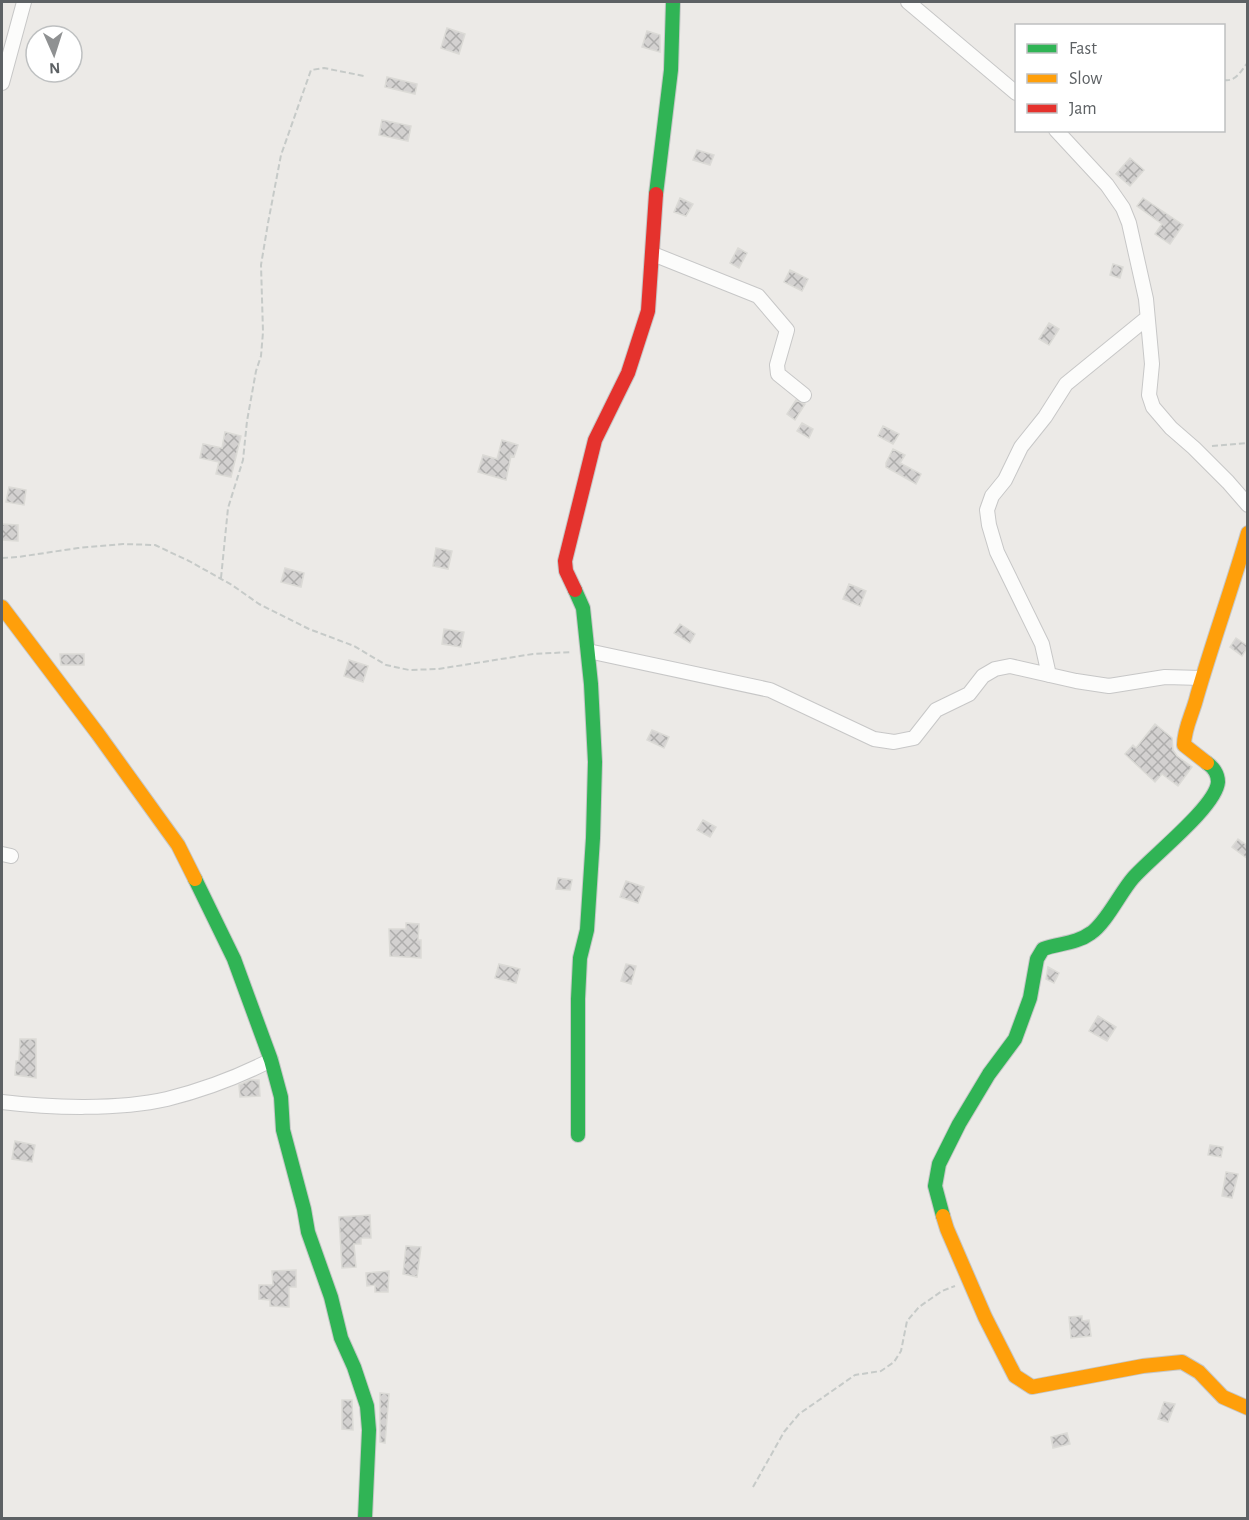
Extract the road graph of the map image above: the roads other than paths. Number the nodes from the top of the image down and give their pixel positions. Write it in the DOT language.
graph roads {
  1 [pos="24,2"];
  2 [pos="673,2"];
  3 [pos="908,2"];
  4 [pos="2,83"];
  5 [pos="1015,91"];
  6 [pos="1058,132"];
  7 [pos="652,254"];
  8 [pos="1147,318"];
  9 [pos="804,395"];
  10 [pos="1248,505"];
  11 [pos="1248,533"];
  12 [pos="2,607"];
  13 [pos="588,651"];
  14 [pos="1049,675"];
  15 [pos="1202,678"];
  16 [pos="271,1060"];
  17 [pos="2,1102"];
  18 [pos="578,1135"];
  19 [pos="1248,1408"];
  20 [pos="365,1518"];
  1 -- 4 [label="street"];
  2 -- 7 [label="street"];
  3 -- 5 [label="street"];
  6 -- 8 [label="street"];
  7 -- 9 [label="street"];
  7 -- 13 [label="street"];
  8 -- 10 [label="street"];
  8 -- 14 [label="street"];
  11 -- 15 [label="street"];
  12 -- 16 [label="street"];
  13 -- 14 [label="street"];
  13 -- 18 [label="street"];
  14 -- 15 [label="street"];
  15 -- 19 [label="street"];
  16 -- 17 [label="street"];
  16 -- 20 [label="street"];
}
